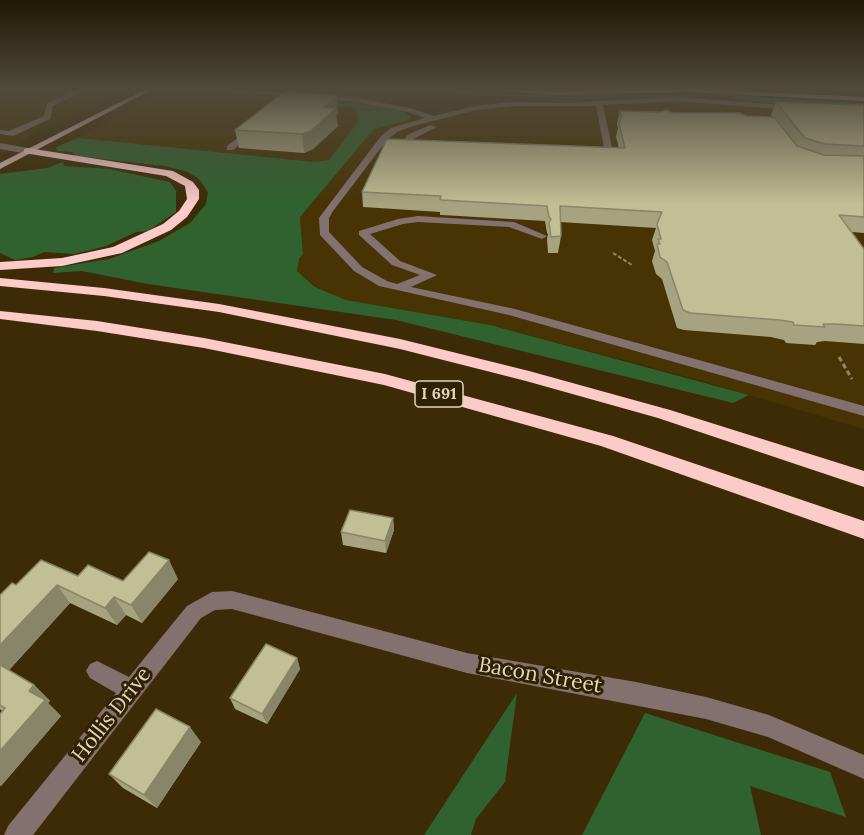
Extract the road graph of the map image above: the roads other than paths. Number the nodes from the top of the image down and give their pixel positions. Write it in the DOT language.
graph roads {
  1 [pos="23,128"];
  2 [pos="74,128"];
  3 [pos="255,128"];
  4 [pos="399,128"];
  5 [pos="433,128"];
  6 [pos="604,128"];
  7 [pos="0,132"];
  8 [pos="0,146"];
  9 [pos="230,148"];
  10 [pos="427,149"];
  11 [pos="28,152"];
  12 [pos="587,156"];
  13 [pos="0,166"];
  14 [pos="542,236"];
  15 [pos="0,266"];
  16 [pos="0,282"];
  17 [pos="396,288"];
  18 [pos="0,315"];
  19 [pos="864,411"];
  20 [pos="864,479"];
  21 [pos="864,530"];
  22 [pos="212,601"];
  23 [pos="97,671"];
  24 [pos="131,690"];
  25 [pos="864,767"];
  26 [pos="17,835"];
  1 -- 7 [label="street"];
  2 -- 11 [label="main road"];
  3 -- 9 [label="street"];
  4 -- 17 [label="street"];
  5 -- 10 [label="street"];
  6 -- 12 [label="street"];
  8 -- 11 [label="street"];
  11 -- 13 [label="main road"];
  11 -- 15 [label="highway"];
  14 -- 17 [label="street"];
  16 -- 20 [label="highway, I 691"];
  17 -- 19 [label="street"];
  18 -- 21 [label="highway, I 691"];
  22 -- 24 [label="street, Hollis Drive"];
  22 -- 25 [label="street, Bacon Street"];
  23 -- 24 [label="street"];
  24 -- 26 [label="street, Hollis Drive"];
}
